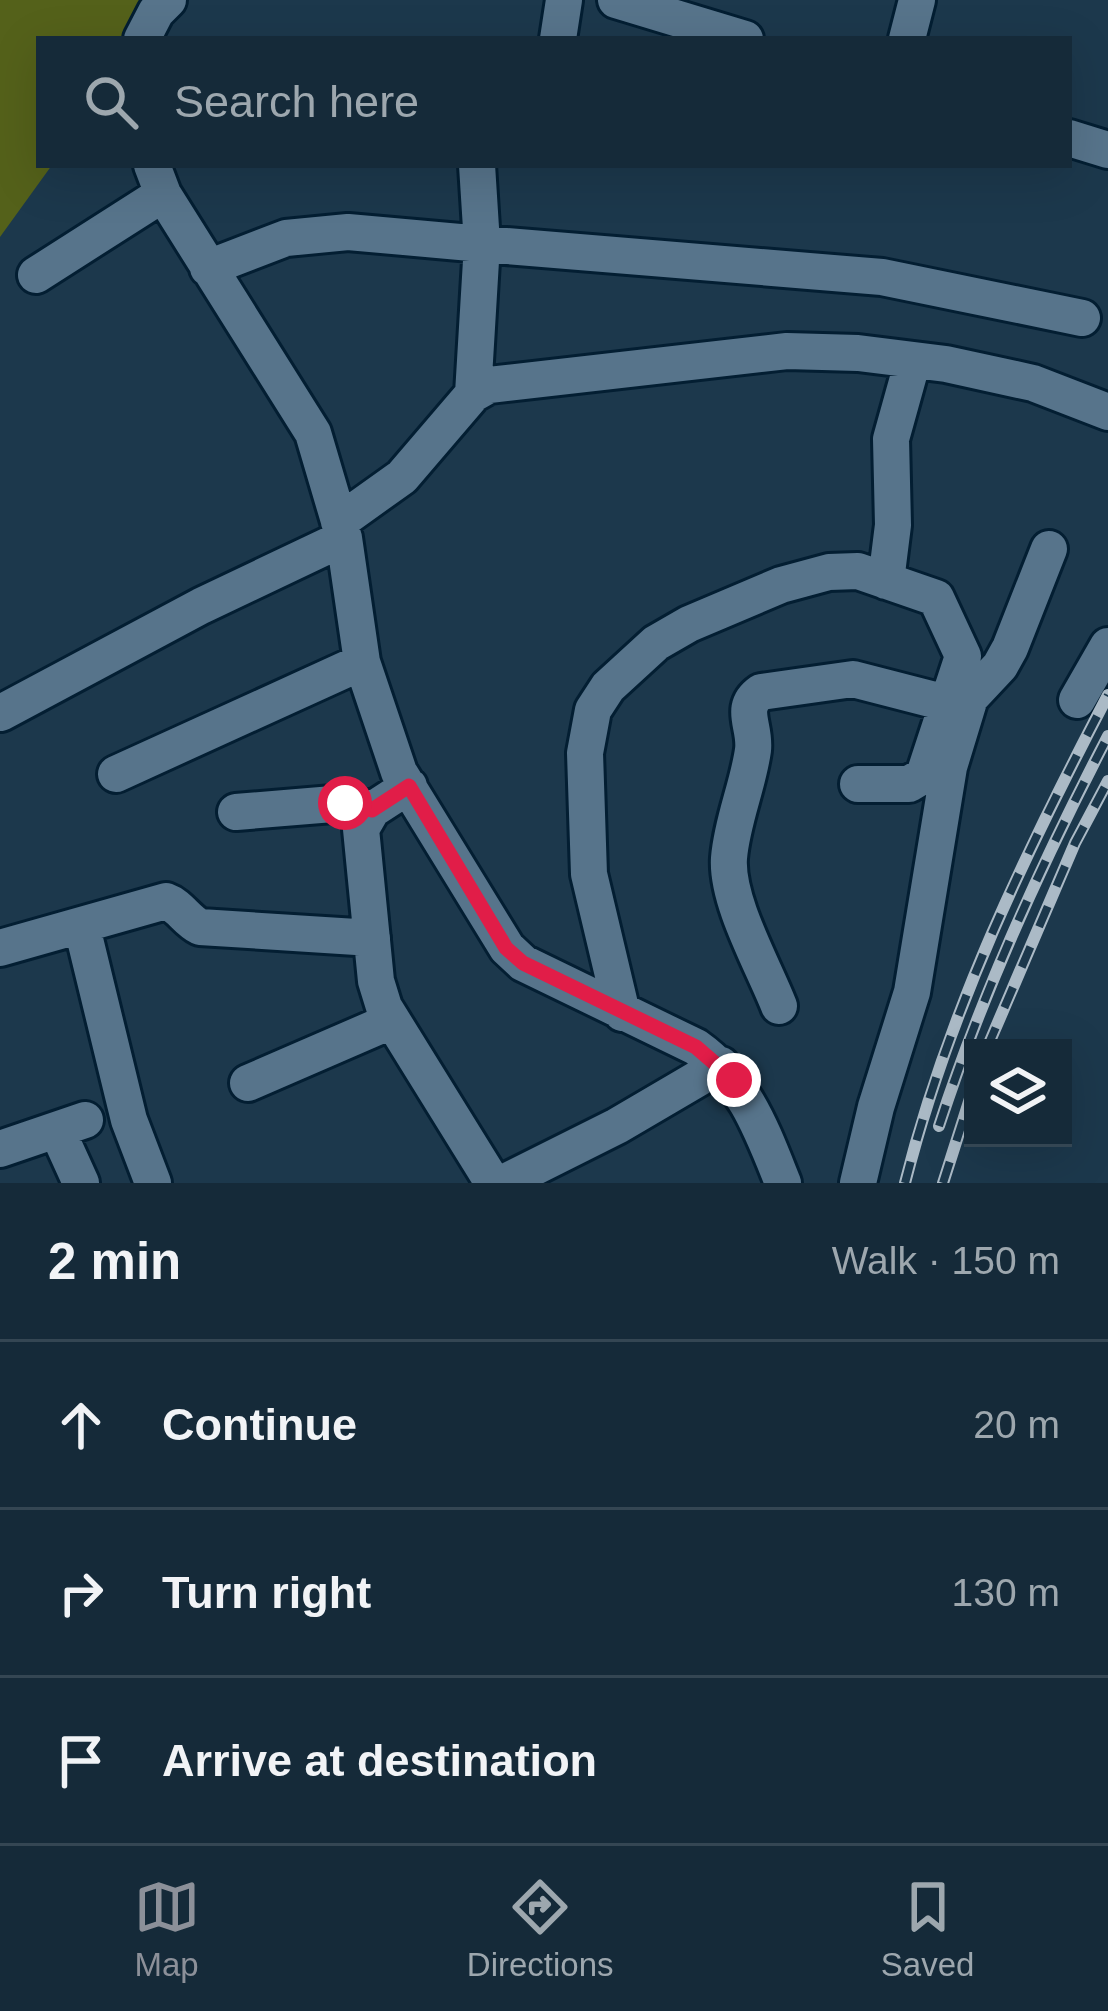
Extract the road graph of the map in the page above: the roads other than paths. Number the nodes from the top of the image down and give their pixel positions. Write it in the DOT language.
graph roads {
  1 [pos="169,0"];
  2 [pos="564,0"];
  3 [pos="616,0"];
  4 [pos="917,0"];
  5 [pos="144,36"];
  6 [pos="558,36"];
  7 [pos="735,36"];
  8 [pos="909,36"];
  9 [pos="1072,139"];
  10 [pos="1108,150"];
  11 [pos="478,168"];
  12 [pos="158,180"];
  13 [pos="482,244"];
  14 [pos="208,268"];
  15 [pos="36,275"];
  16 [pos="1082,318"];
  17 [pos="913,360"];
  18 [pos="473,394"];
  19 [pos="1108,412"];
  20 [pos="341,530"];
  21 [pos="1049,549"];
  22 [pos="886,581"];
  23 [pos="1108,646"];
  24 [pos="362,662"];
  25 [pos="1077,700"];
  26 [pos="950,704"];
  27 [pos="1,713"];
  28 [pos="116,774"];
  29 [pos="858,784"];
  30 [pos="409,786"];
  31 [pos="372,810"];
  32 [pos="236,812"];
  33 [pos="82,927"];
  34 [pos="372,938"];
  35 [pos="0,948"];
  36 [pos="779,1006"];
  37 [pos="622,1012"];
  38 [pos="391,1021"];
  39 [pos="721,1065"];
  40 [pos="248,1083"];
  41 [pos="0,1149"];
  42 [pos="770,1178"];
  43 [pos="81,1183"];
  44 [pos="153,1183"];
  45 [pos="493,1183"];
  46 [pos="503,1183"];
  47 [pos="858,1183"];
  1 -- 5 [label="street"];
  2 -- 6 [label="street"];
  3 -- 7 [label="street"];
  4 -- 8 [label="street"];
  9 -- 10 [label="street"];
  11 -- 13 [label="street"];
  12 -- 14 [label="street"];
  12 -- 15 [label="street"];
  13 -- 14 [label="street"];
  13 -- 16 [label="street"];
  13 -- 18 [label="street"];
  14 -- 20 [label="street"];
  17 -- 18 [label="street"];
  17 -- 19 [label="street"];
  17 -- 22 [label="street"];
  18 -- 20 [label="street"];
  20 -- 24 [label="street"];
  20 -- 27 [label="street"];
  21 -- 47 [label="street"];
  22 -- 26 [label="street"];
  22 -- 37 [label="street"];
  23 -- 25 [label="street"];
  24 -- 28 [label="street"];
  24 -- 30 [label="street"];
  26 -- 29 [label="street"];
  26 -- 36 [label="street"];
  30 -- 31 [label="street"];
  30 -- 37 [label="street"];
  31 -- 32 [label="street"];
  31 -- 34 [label="street"];
  33 -- 34 [label="street"];
  33 -- 35 [label="street"];
  33 -- 44 [label="street"];
  34 -- 38 [label="street"];
  37 -- 39 [label="street"];
  38 -- 40 [label="street"];
  38 -- 45 [label="street"];
  39 -- 42 [label="street"];
  39 -- 46 [label="street"];
  41 -- 43 [label="street"];
}
